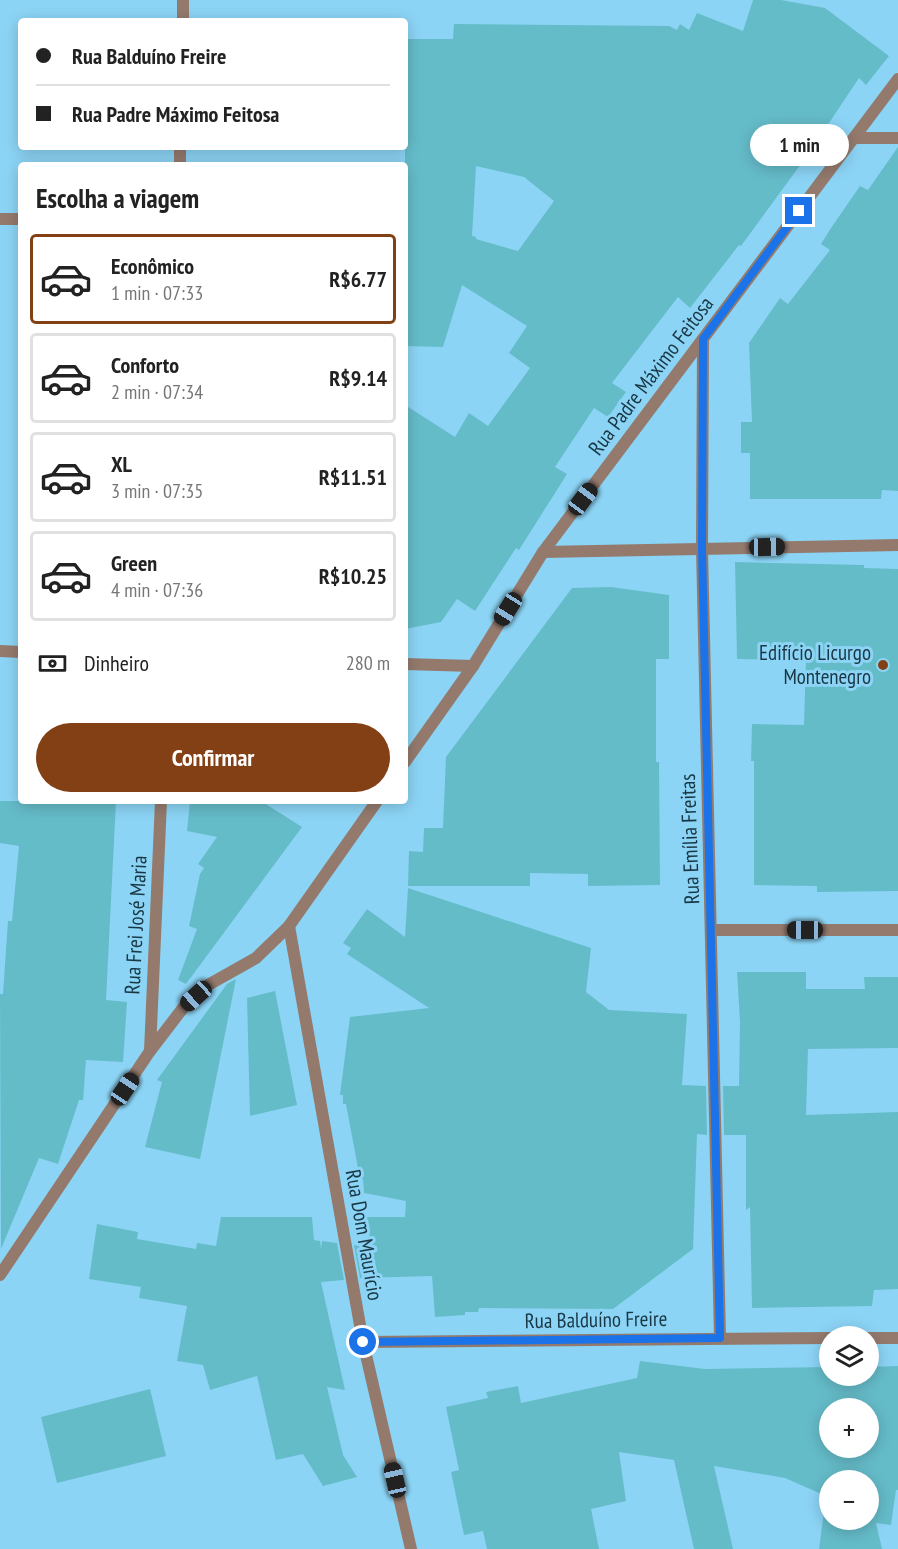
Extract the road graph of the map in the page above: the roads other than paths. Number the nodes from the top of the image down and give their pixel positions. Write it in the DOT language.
graph roads {
  1 [pos="183,0"];
  2 [pos="183,18"];
  3 [pos="898,79"];
  4 [pos="854,138"];
  5 [pos="898,138"];
  6 [pos="0,219"];
  7 [pos="18,219"];
  8 [pos="703,339"];
  9 [pos="898,545"];
  10 [pos="702,549"];
  11 [pos="543,552"];
  12 [pos="0,651"];
  13 [pos="18,652"];
  14 [pos="408,664"];
  15 [pos="473,666"];
  16 [pos="408,758"];
  17 [pos="161,804"];
  18 [pos="375,804"];
  19 [pos="289,926"];
  20 [pos="712,930"];
  21 [pos="898,930"];
  22 [pos="150,1051"];
  23 [pos="0,1275"];
  24 [pos="720,1338"];
  25 [pos="819,1338"];
  26 [pos="879,1338"];
  27 [pos="898,1338"];
  28 [pos="363,1342"];
  29 [pos="411,1549"];
  1 -- 2 [label="street"];
  3 -- 4 [label="street, Rua Padre Máximo Feitosa"];
  4 -- 5 [label="street"];
  4 -- 8 [label="street, Rua Padre Máximo Feitosa"];
  6 -- 7 [label="street"];
  8 -- 10 [label="street, Rua Emília Freitas"];
  8 -- 11 [label="street, Rua Padre Máximo Feitosa"];
  9 -- 10 [label="street"];
  10 -- 11 [label="street"];
  10 -- 20 [label="street, Rua Emília Freitas"];
  11 -- 15 [label="street, Rua Padre Máximo Feitosa"];
  12 -- 13 [label="street"];
  14 -- 15 [label="street"];
  15 -- 16 [label="street, Rua Padre Máximo Feitosa"];
  17 -- 22 [label="street, Rua Frei José Maria"];
  18 -- 19 [label="street"];
  19 -- 22 [label="street"];
  19 -- 28 [label="street, Rua Dom Maurício"];
  20 -- 21 [label="street"];
  20 -- 24 [label="street, Rua Emília Freitas"];
  22 -- 23 [label="street"];
  24 -- 25 [label="street, Rua Balduíno Freire"];
  24 -- 28 [label="street, Rua Balduíno Freire"];
  26 -- 27 [label="street"];
  28 -- 29 [label="street, Rua Dom Maurício"];
}
